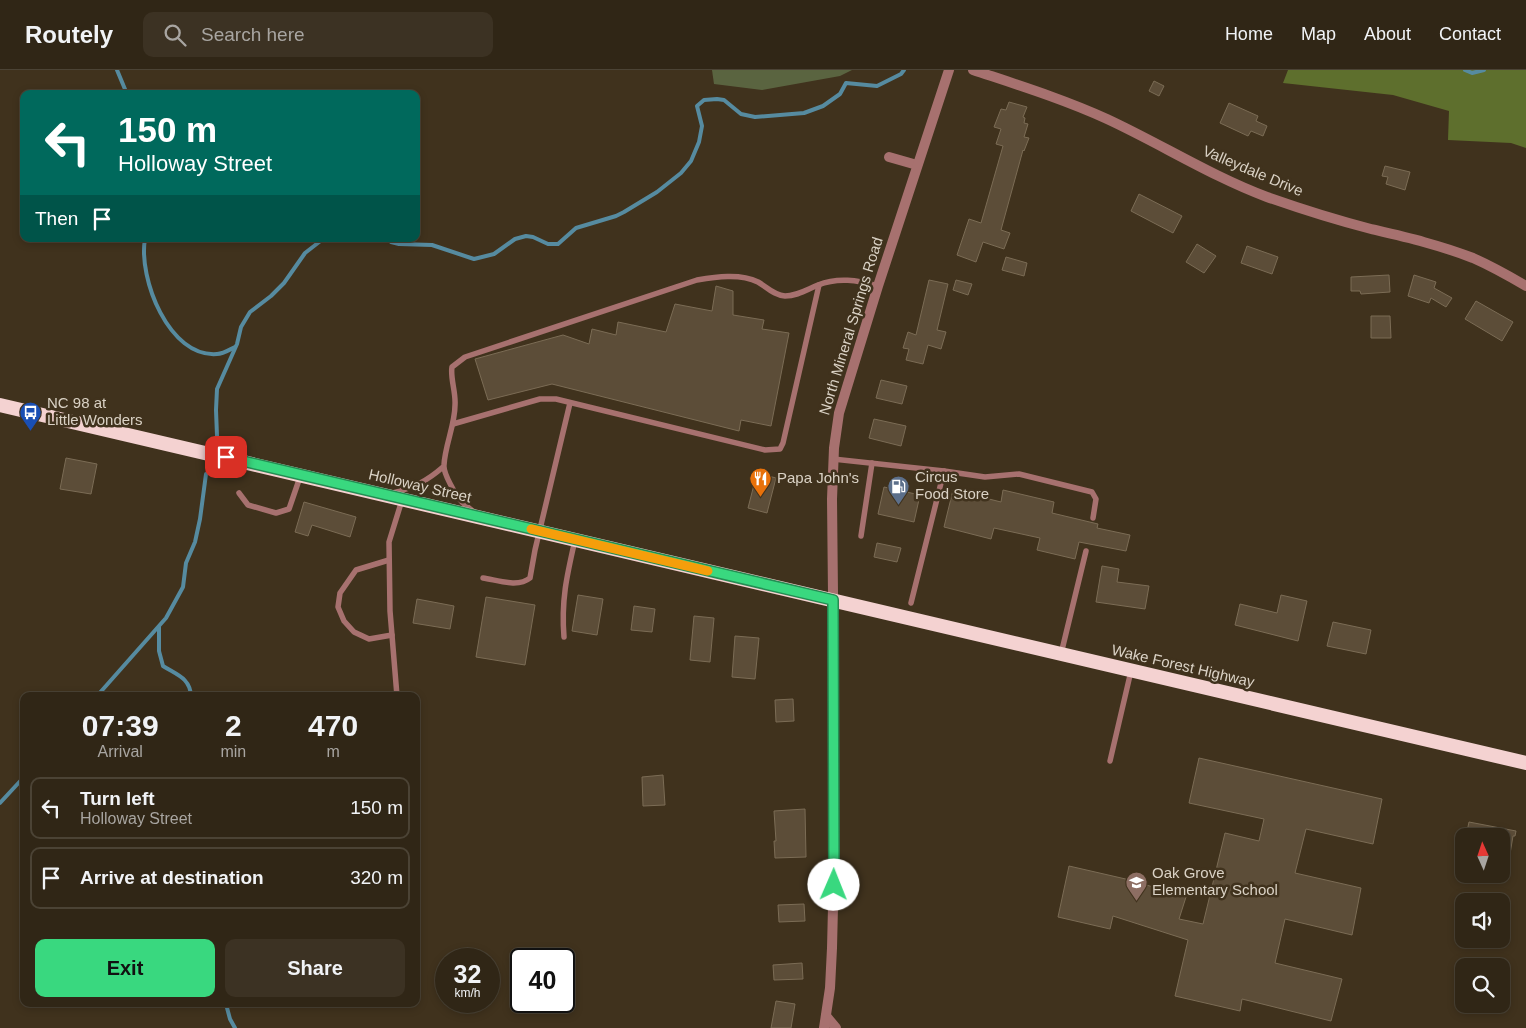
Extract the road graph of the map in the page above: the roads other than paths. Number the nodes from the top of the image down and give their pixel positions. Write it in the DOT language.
graph roads {
  1 [pos="949,70"];
  2 [pos="972,70"];
  3 [pos="889,157"];
  4 [pos="917,165"];
  5 [pos="819,285"];
  6 [pos="878,286"];
  7 [pos="1526,286"];
  8 [pos="570,403"];
  9 [pos="0,405"];
  10 [pos="453,424"];
  11 [pos="833,459"];
  12 [pos="872,463"];
  13 [pos="443,467"];
  14 [pos="944,471"];
  15 [pos="300,475"];
  16 [pos="239,493"];
  17 [pos="386,495"];
  18 [pos="402,499"];
  19 [pos="480,517"];
  20 [pos="1093,518"];
  21 [pos="539,531"];
  22 [pos="861,536"];
  23 [pos="575,540"];
  24 [pos="1086,551"];
  25 [pos="389,560"];
  26 [pos="483,578"];
  27 [pos="833,600"];
  28 [pos="911,603"];
  29 [pos="392,635"];
  30 [pos="564,637"];
  31 [pos="1062,654"];
  32 [pos="1131,670"];
  33 [pos="397,692"];
  34 [pos="1110,761"];
  35 [pos="1526,763"];
  36 [pos="826,1016"];
  37 [pos="824,1028"];
  38 [pos="836,1028"];
  1 -- 4 [label="street, North Mineral Springs Road"];
  2 -- 7 [label="street, Valleydale Drive"];
  3 -- 4 [label="street"];
  4 -- 6 [label="street, North Mineral Springs Road"];
  5 -- 6 [label="lane"];
  5 -- 8 [label="lane"];
  5 -- 10 [label="lane"];
  6 -- 11 [label="street, North Mineral Springs Road"];
  8 -- 10 [label="lane"];
  8 -- 21 [label="lane"];
  9 -- 15 [label="highway, Holloway Street"];
  10 -- 13 [label="lane"];
  11 -- 12 [label="lane"];
  11 -- 27 [label="street, North Mineral Springs Road"];
  12 -- 14 [label="lane"];
  12 -- 22 [label="lane"];
  13 -- 17 [label="lane"];
  13 -- 19 [label="lane"];
  14 -- 20 [label="lane"];
  14 -- 28 [label="lane"];
  15 -- 16 [label="lane"];
  15 -- 17 [label="highway, Holloway Street"];
  17 -- 18 [label="highway, Holloway Street"];
  18 -- 19 [label="highway, Holloway Street"];
  18 -- 25 [label="lane"];
  19 -- 21 [label="highway, Holloway Street"];
  21 -- 23 [label="highway, Holloway Street"];
  21 -- 26 [label="lane"];
  23 -- 27 [label="highway, Holloway Street"];
  23 -- 30 [label="lane"];
  24 -- 31 [label="lane"];
  25 -- 29 [label="lane"];
  25 -- 29 [label="lane"];
  27 -- 31 [label="highway, Wake Forest Highway"];
  27 -- 36 [label="street, North Mineral Springs Road"];
  29 -- 33 [label="lane"];
  31 -- 32 [label="highway, Wake Forest Highway"];
  32 -- 34 [label="lane"];
  32 -- 35 [label="highway, Wake Forest Highway"];
  36 -- 37 [label="street, North Mineral Springs Road"];
  36 -- 38 [label="street"];
}
